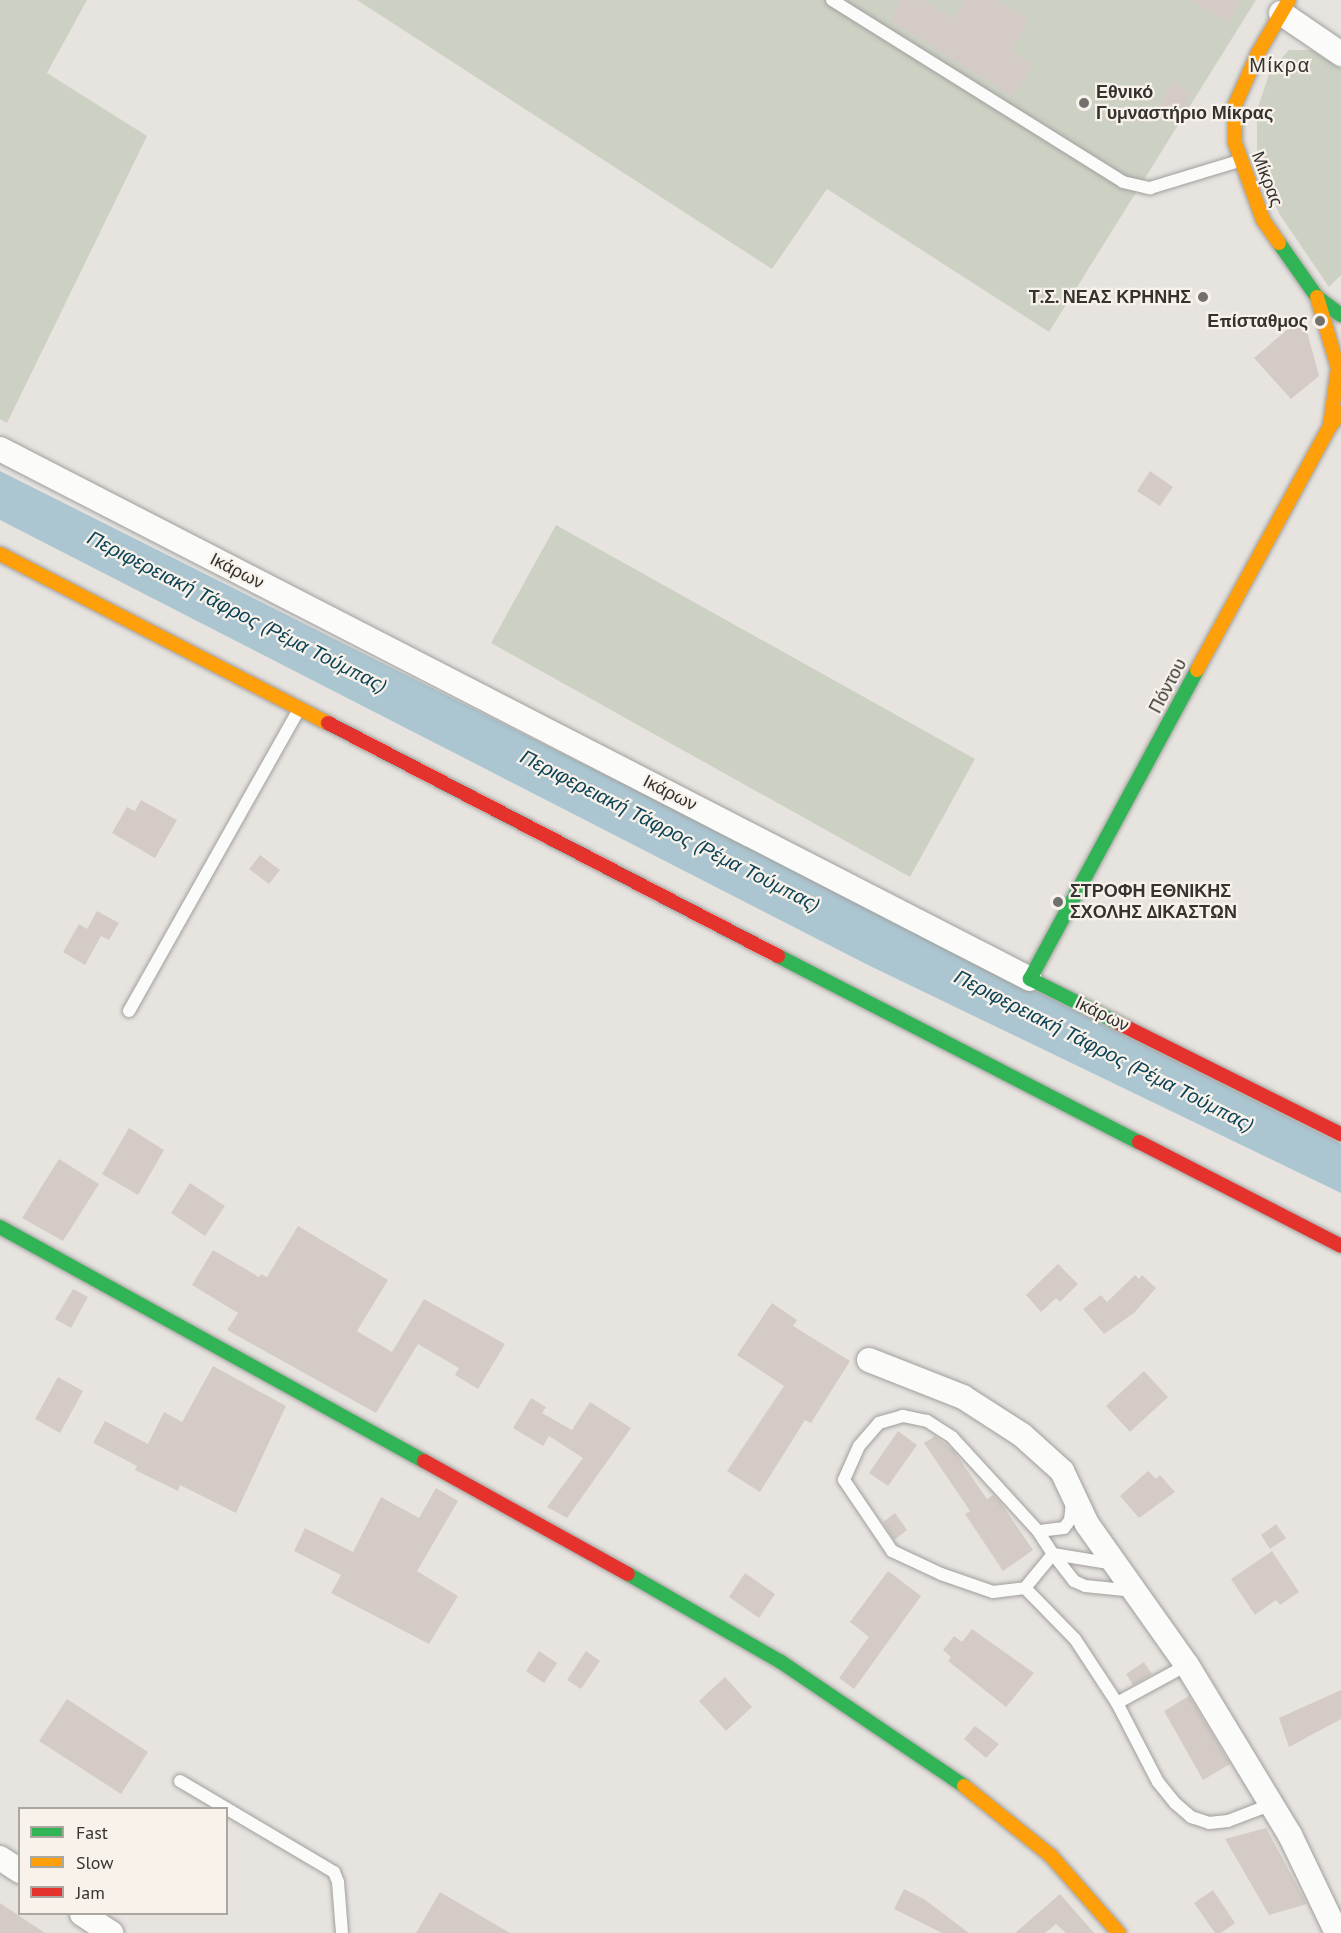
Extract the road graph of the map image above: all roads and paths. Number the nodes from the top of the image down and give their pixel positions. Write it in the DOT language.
graph roads {
  1 [pos="832,0"];
  2 [pos="1285,7"];
  3 [pos="1341,54"];
  4 [pos="1239,161"];
  5 [pos="1317,297"];
  6 [pos="1341,315"];
  7 [pos="1341,413"];
  8 [pos="1330,426"];
  9 [pos="0,449"];
  10 [pos="0,554"];
  11 [pos="300,708"];
  12 [pos="1030,979"];
  13 [pos="129,1011"];
  14 [pos="1341,1134"];
  15 [pos="0,1227"];
  16 [pos="1341,1246"];
  17 [pos="869,1360"];
  18 [pos="1071,1487"];
  19 [pos="1038,1531"];
  20 [pos="1053,1554"];
  21 [pos="1115,1564"];
  22 [pos="1025,1588"];
  23 [pos="1136,1591"];
  24 [pos="1187,1665"];
  25 [pos="1118,1703"];
  26 [pos="180,1781"];
  27 [pos="1270,1805"];
  28 [pos="224,1807"];
  29 [pos="228,1809"];
  30 [pos="0,1858"];
  31 [pos="18,1870"];
  32 [pos="84,1915"];
  33 [pos="111,1933"];
  34 [pos="342,1933"];
  35 [pos="1119,1933"];
  36 [pos="1336,1933"];
  1 -- 4 [label="lane"];
  2 -- 3 [label="street"];
  2 -- 4 [label="street, Μίκρας"];
  4 -- 5 [label="street, Μίκρας"];
  5 -- 6 [label="street"];
  5 -- 8 [label="street"];
  7 -- 8 [label="street, Πόντου"];
  8 -- 12 [label="street, Πόντου"];
  9 -- 12 [label="street, Ικάρων"];
  10 -- 11 [label="street"];
  11 -- 13 [label="lane"];
  11 -- 16 [label="street"];
  12 -- 14 [label="street, Ικάρων"];
  15 -- 35 [label="street"];
  17 -- 18 [label="street"];
  18 -- 19 [label="lane"];
  18 -- 21 [label="street"];
  19 -- 20 [label="lane"];
  19 -- 22 [label="lane"];
  20 -- 21 [label="lane"];
  20 -- 22 [label="lane"];
  20 -- 23 [label="lane"];
  21 -- 23 [label="street"];
  22 -- 25 [label="lane"];
  23 -- 24 [label="street"];
  24 -- 25 [label="lane"];
  24 -- 27 [label="street"];
  25 -- 27 [label="lane"];
  26 -- 28 [label="lane"];
  27 -- 36 [label="street"];
  29 -- 34 [label="lane"];
  30 -- 31 [label="street"];
  32 -- 33 [label="street"];
}
